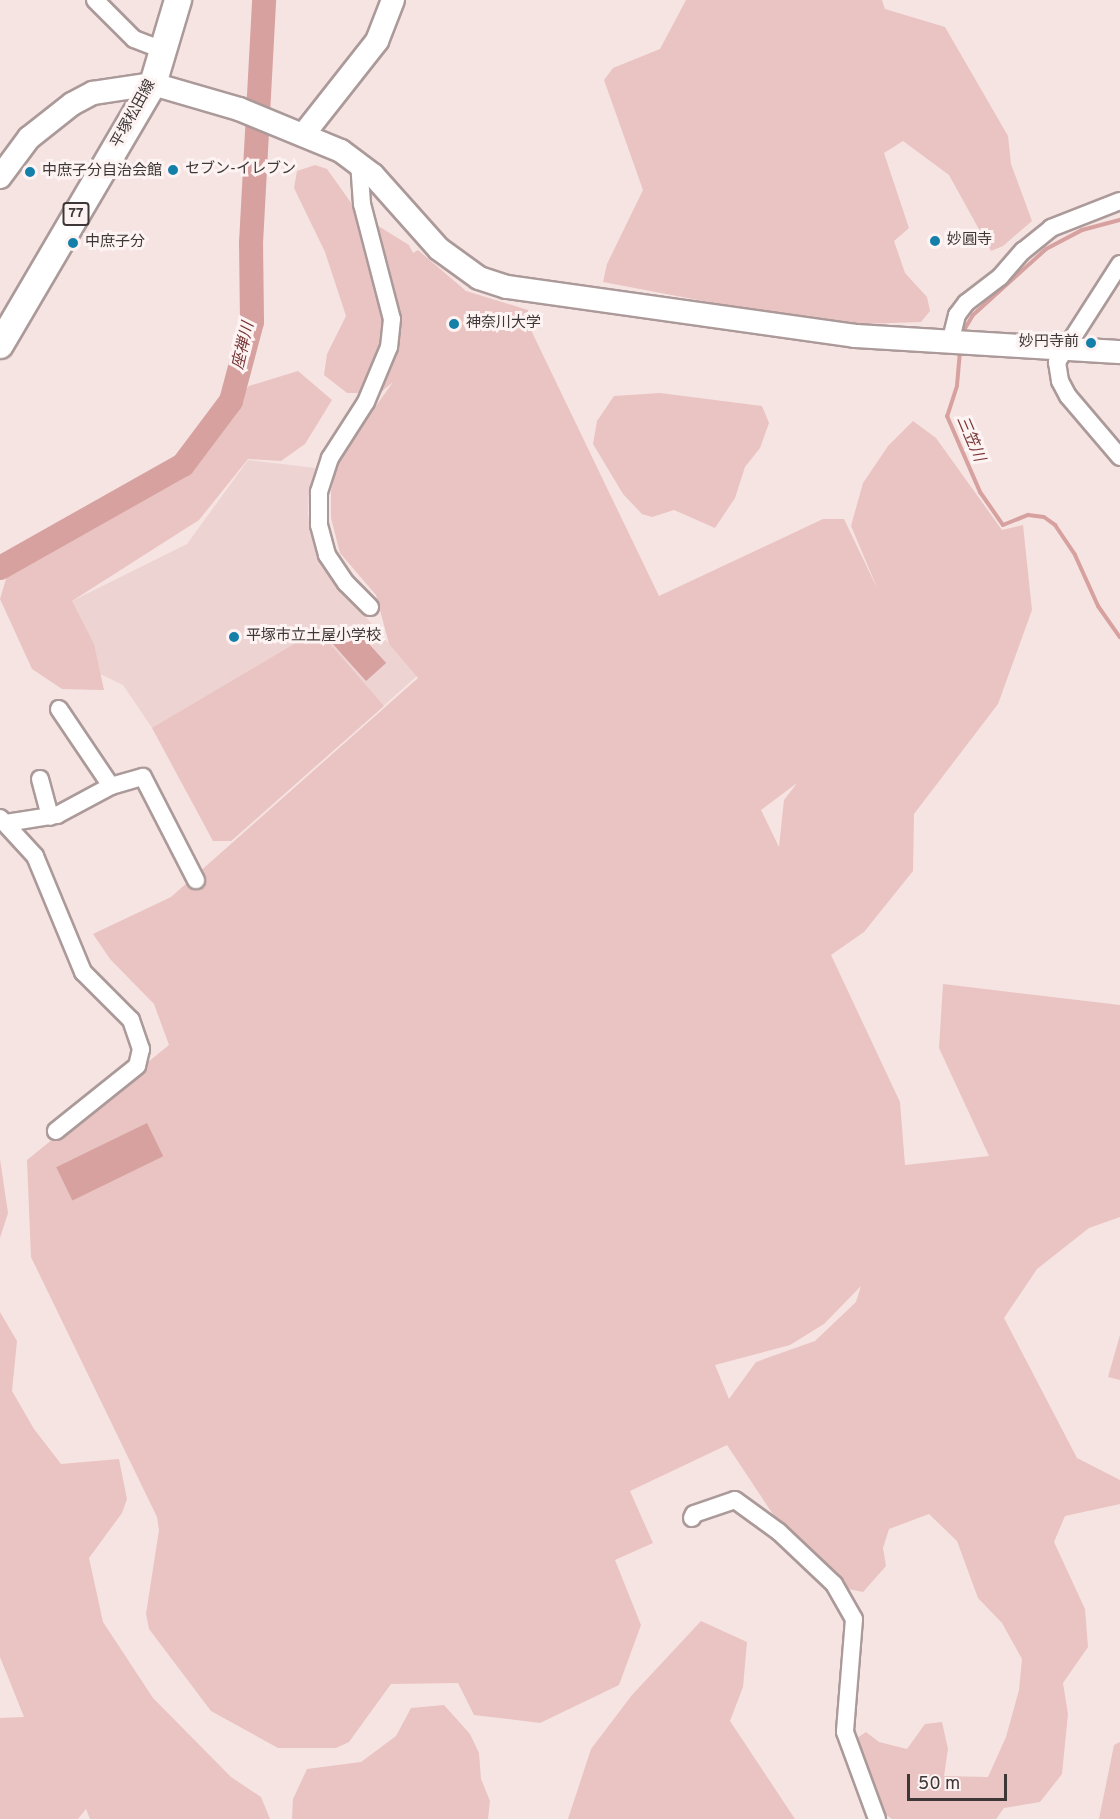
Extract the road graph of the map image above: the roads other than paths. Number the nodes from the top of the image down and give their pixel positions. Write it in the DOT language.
graph roads {
  1 [pos="95,0"];
  2 [pos="178,0"];
  3 [pos="393,0"];
  4 [pos="162,50"];
  5 [pos="153,84"];
  6 [pos="303,135"];
  7 [pos="359,162"];
  8 [pos="0,177"];
  9 [pos="1120,201"];
  10 [pos="1120,264"];
  11 [pos="959,344"];
  12 [pos="0,345"];
  13 [pos="1066,349"];
  14 [pos="1120,352"];
  15 [pos="1117,449"];
  16 [pos="370,607"];
  17 [pos="59,709"];
  18 [pos="40,779"];
  19 [pos="111,786"];
  20 [pos="50,817"];
  21 [pos="3,820"];
  22 [pos="196,880"];
  23 [pos="56,1131"];
  24 [pos="692,1518"];
  25 [pos="877,1819"];
  1 -- 4 [label="street"];
  2 -- 4 [label="main road, 平塚松田線 / 77"];
  3 -- 6 [label="street"];
  4 -- 5 [label="main road, 平塚松田線 / 77"];
  5 -- 6 [label="street"];
  5 -- 8 [label="street"];
  5 -- 12 [label="main road, 平塚松田線 / 77"];
  6 -- 7 [label="street"];
  7 -- 11 [label="street"];
  7 -- 16 [label="street"];
  9 -- 11 [label="street"];
  10 -- 13 [label="street"];
  11 -- 13 [label="street"];
  13 -- 14 [label="street"];
  13 -- 15 [label="street"];
  17 -- 19 [label="street"];
  18 -- 20 [label="street"];
  19 -- 20 [label="street"];
  19 -- 22 [label="street"];
  20 -- 21 [label="street"];
  21 -- 23 [label="street"];
  24 -- 25 [label="street"];
}
